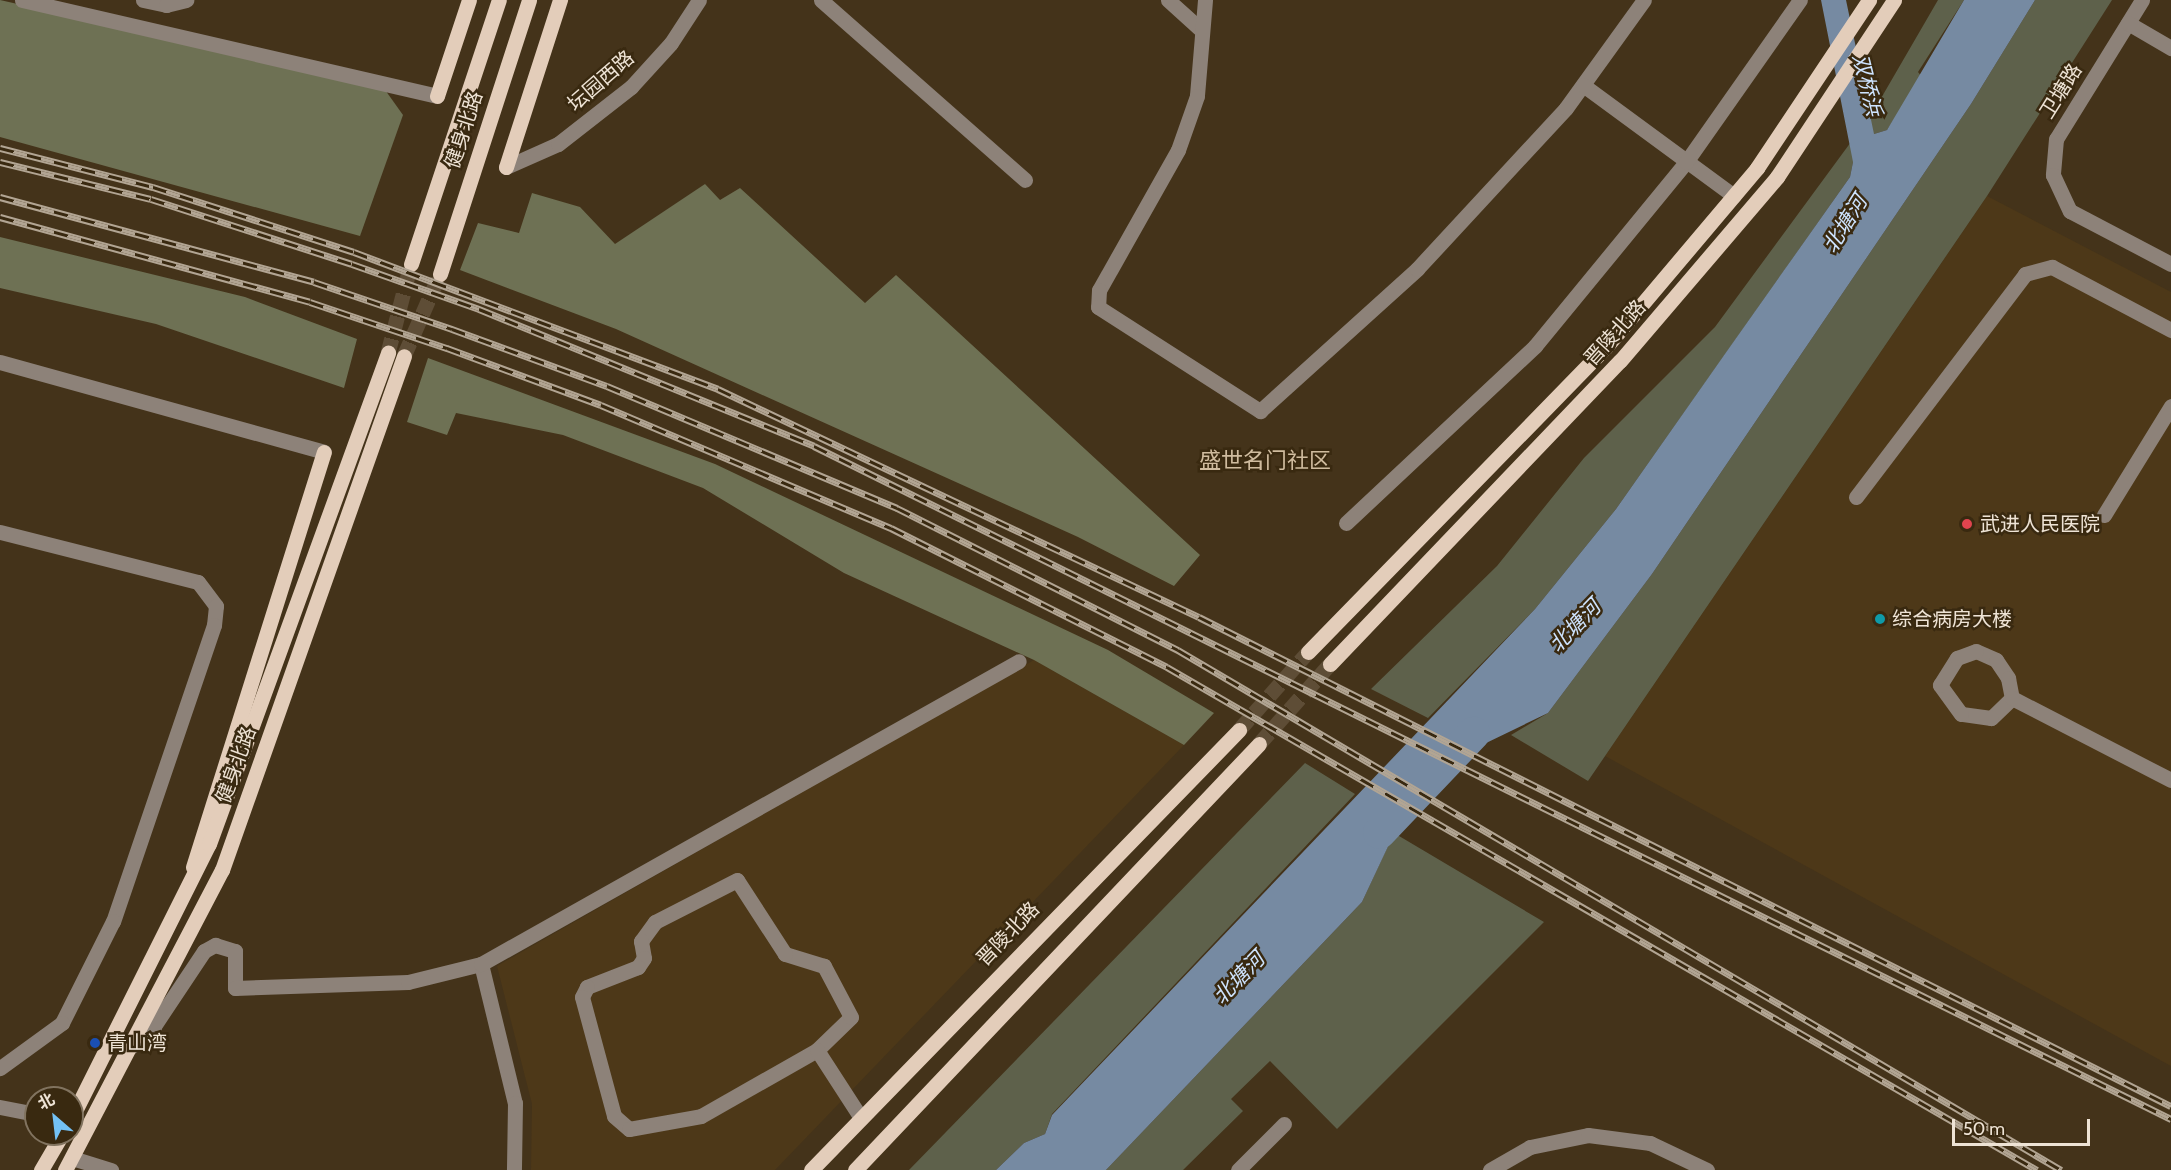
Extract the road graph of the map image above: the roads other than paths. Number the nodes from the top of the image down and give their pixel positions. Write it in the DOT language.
graph roads {
  1 [pos="22,0"];
  2 [pos="143,0"];
  3 [pos="186,0"];
  4 [pos="469,0"];
  5 [pos="500,0"];
  6 [pos="529,0"];
  7 [pos="560,0"];
  8 [pos="699,0"];
  9 [pos="821,0"];
  10 [pos="1168,0"];
  11 [pos="1205,0"];
  12 [pos="1644,0"];
  13 [pos="1800,0"];
  14 [pos="1869,0"];
  15 [pos="1893,0"];
  16 [pos="2142,0"];
  17 [pos="2128,23"];
  18 [pos="1199,28"];
  19 [pos="2171,48"];
  20 [pos="1583,85"];
  21 [pos="437,96"];
  22 [pos="1686,162"];
  23 [pos="506,167"];
  24 [pos="1025,180"];
  25 [pos="1734,196"];
  26 [pos="411,264"];
  27 [pos="2171,264"];
  28 [pos="440,274"];
  29 [pos="2171,330"];
  30 [pos="388,353"];
  31 [pos="404,356"];
  32 [pos="0,362"];
  33 [pos="2171,406"];
  34 [pos="324,452"];
  35 [pos="1856,497"];
  36 [pos="2104,515"];
  37 [pos="1346,523"];
  38 [pos="0,532"];
  39 [pos="1308,652"];
  40 [pos="1019,661"];
  41 [pos="1330,664"];
  42 [pos="2012,698"];
  43 [pos="1239,730"];
  44 [pos="1259,744"];
  45 [pos="2171,780"];
  46 [pos="190,883"];
  47 [pos="481,964"];
  48 [pos="132,1046"];
  49 [pos="817,1050"];
  50 [pos="0,1068"];
  51 [pos="84,1093"];
  52 [pos="0,1107"];
  53 [pos="24,1112"];
  54 [pos="861,1118"];
  55 [pos="1284,1124"];
  56 [pos="55,1146"];
  57 [pos="69,1164"];
  58 [pos="41,1170"];
  59 [pos="111,1170"];
  60 [pos="514,1170"];
  61 [pos="811,1170"];
  62 [pos="855,1170"];
  63 [pos="1238,1170"];
  64 [pos="1490,1170"];
  65 [pos="1707,1170"];
  1 -- 21 [label="street"];
  2 -- 3 [label="street"];
  4 -- 21 [label="main road"];
  5 -- 26 [label="main road, 健身北路"];
  6 -- 28 [label="main road, 健身北路"];
  7 -- 23 [label="main road"];
  8 -- 23 [label="street, 坛园西路"];
  9 -- 24 [label="street"];
  10 -- 18 [label="street"];
  11 -- 18 [label="street"];
  12 -- 20 [label="street"];
  13 -- 22 [label="street"];
  14 -- 25 [label="main road, 晋陵北路"];
  15 -- 41 [label="main road, 晋陵北路"];
  16 -- 17 [label="street, 卫塘路"];
  17 -- 19 [label="street"];
  17 -- 27 [label="street, 卫塘路"];
  18 -- 20 [label="street"];
  20 -- 22 [label="street"];
  22 -- 25 [label="street"];
  22 -- 37 [label="street"];
  25 -- 39 [label="main road, 晋陵北路"];
  29 -- 35 [label="street"];
  30 -- 46 [label="main road, 健身北路"];
  31 -- 48 [label="main road, 健身北路"];
  32 -- 34 [label="street"];
  33 -- 36 [label="street"];
  34 -- 46 [label="main road"];
  38 -- 50 [label="street"];
  40 -- 47 [label="street"];
  42 -- 42 [label="street"];
  42 -- 45 [label="street"];
  43 -- 54 [label="main road, 晋陵北路"];
  44 -- 62 [label="main road"];
  46 -- 51 [label="main road, 健身北路"];
  47 -- 48 [label="street"];
  47 -- 60 [label="street"];
  48 -- 57 [label="main road, 健身北路"];
  49 -- 49 [label="street"];
  49 -- 54 [label="street"];
  52 -- 53 [label="street"];
  54 -- 61 [label="main road, 晋陵北路"];
  55 -- 63 [label="street"];
  56 -- 58 [label="main road"];
  57 -- 59 [label="street"];
  64 -- 65 [label="street"];
}
